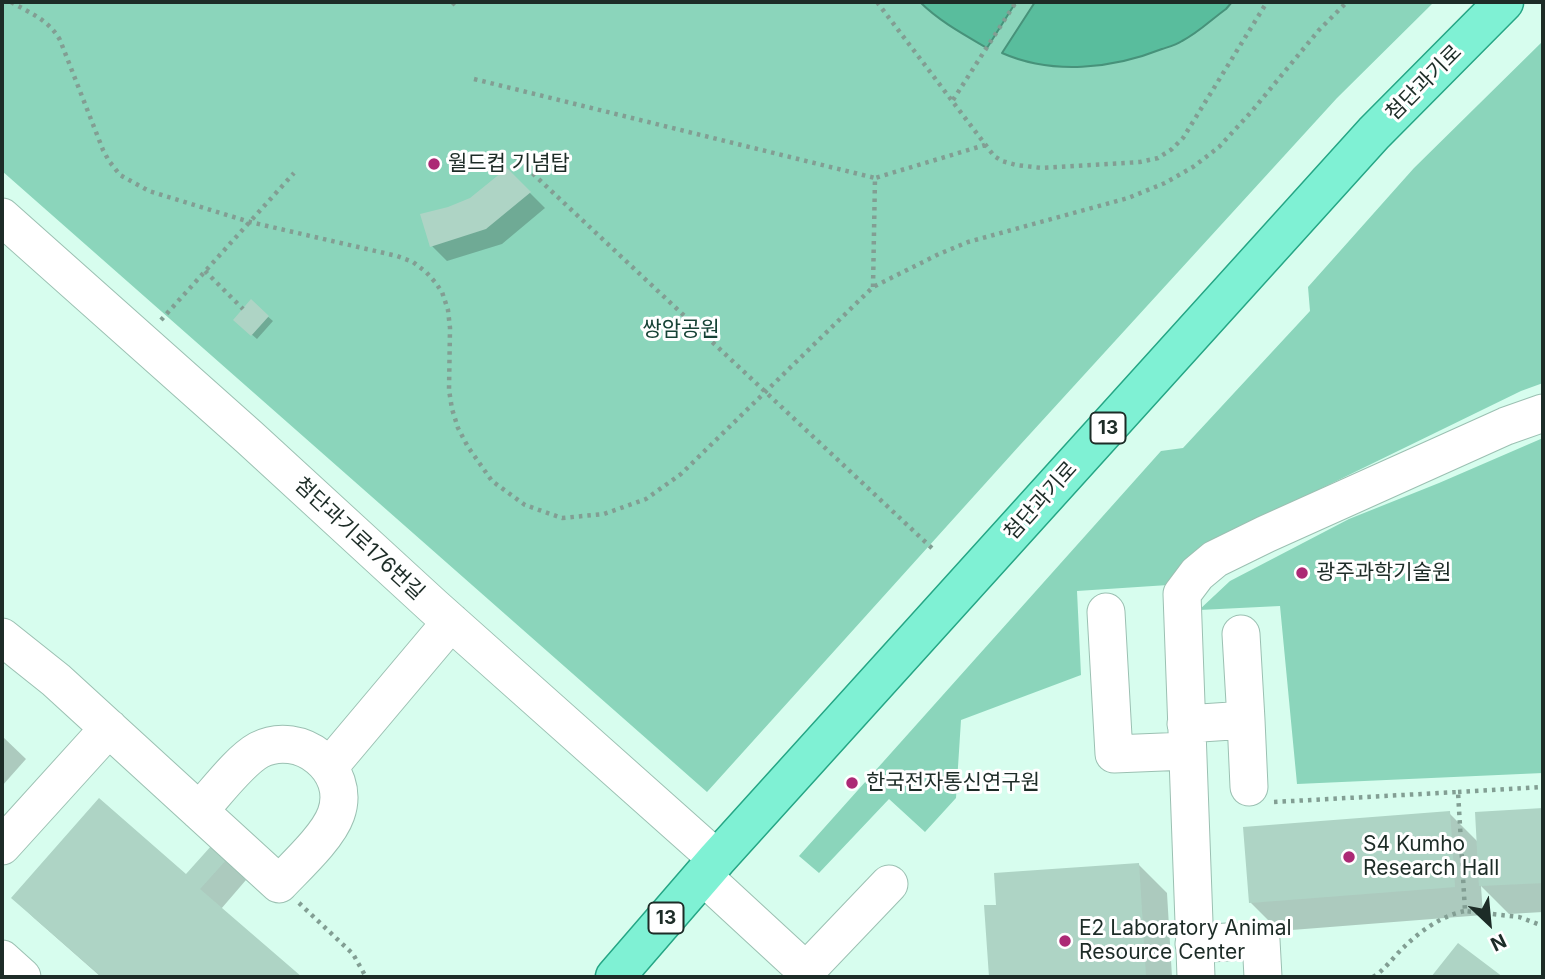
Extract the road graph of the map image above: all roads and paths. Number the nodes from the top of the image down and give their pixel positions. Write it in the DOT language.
graph roads {
  1 [pos="11,2"];
  2 [pos="877,2"];
  3 [pos="1016,2"];
  4 [pos="1267,2"];
  5 [pos="1347,2"];
  6 [pos="1504,2"];
  7 [pos="474,79"];
  8 [pos="953,100"];
  9 [pos="985,145"];
  10 [pos="514,156"];
  11 [pos="294,173"];
  12 [pos="875,178"];
  13 [pos="2,217"];
  14 [pos="250,222"];
  15 [pos="205,271"];
  16 [pos="873,287"];
  17 [pos="243,309"];
  18 [pos="160,320"];
  19 [pos="765,392"];
  20 [pos="1543,413"];
  21 [pos="935,551"];
  22 [pos="1106,612"];
  23 [pos="442,615"];
  24 [pos="1241,634"];
  25 [pos="2,637"];
  26 [pos="1246,720"];
  27 [pos="109,728"];
  28 [pos="1186,738"];
  29 [pos="320,759"];
  30 [pos="1249,787"];
  31 [pos="1543,787"];
  32 [pos="1458,792"];
  33 [pos="200,811"];
  34 [pos="2,846"];
  35 [pos="710,868"];
  36 [pos="279,884"];
  37 [pos="889,884"];
  38 [pos="1465,911"];
  39 [pos="1543,926"];
  40 [pos="2,959"];
  41 [pos="1195,961"];
  42 [pos="22,977"];
  43 [pos="366,977"];
  44 [pos="615,977"];
  45 [pos="1264,977"];
  46 [pos="1373,977"];
  1 -- 14 [label="path"];
  2 -- 8 [label="path"];
  3 -- 8 [label="path"];
  4 -- 9 [label="path"];
  5 -- 16 [label="path"];
  6 -- 35 [label="main road, 첨단과기로 / 13"];
  7 -- 12 [label="path"];
  8 -- 9 [label="path"];
  9 -- 12 [label="path"];
  10 -- 19 [label="path"];
  11 -- 14 [label="path"];
  12 -- 16 [label="path"];
  13 -- 23 [label="street, 첨단과기로176번길"];
  14 -- 15 [label="path"];
  14 -- 19 [label="path"];
  15 -- 17 [label="path"];
  15 -- 18 [label="path"];
  16 -- 19 [label="path"];
  19 -- 21 [label="path"];
  20 -- 28 [label="street"];
  22 -- 28 [label="street"];
  23 -- 29 [label="street"];
  23 -- 35 [label="street, 첨단과기로176번길"];
  24 -- 26 [label="street"];
  25 -- 27 [label="street"];
  26 -- 28 [label="street"];
  26 -- 30 [label="street"];
  27 -- 33 [label="street"];
  27 -- 34 [label="street"];
  28 -- 41 [label="street"];
  29 -- 33 [label="street"];
  29 -- 36 [label="street"];
  30 -- 32 [label="path"];
  31 -- 32 [label="path"];
  32 -- 38 [label="path"];
  33 -- 36 [label="street"];
  35 -- 37 [label="street, 첨단과기로176번길"];
  35 -- 44 [label="main road, 첨단과기로 / 13"];
  36 -- 43 [label="path"];
  38 -- 39 [label="path"];
  38 -- 46 [label="path"];
  40 -- 42 [label="street"];
  41 -- 45 [label="street"];
}
